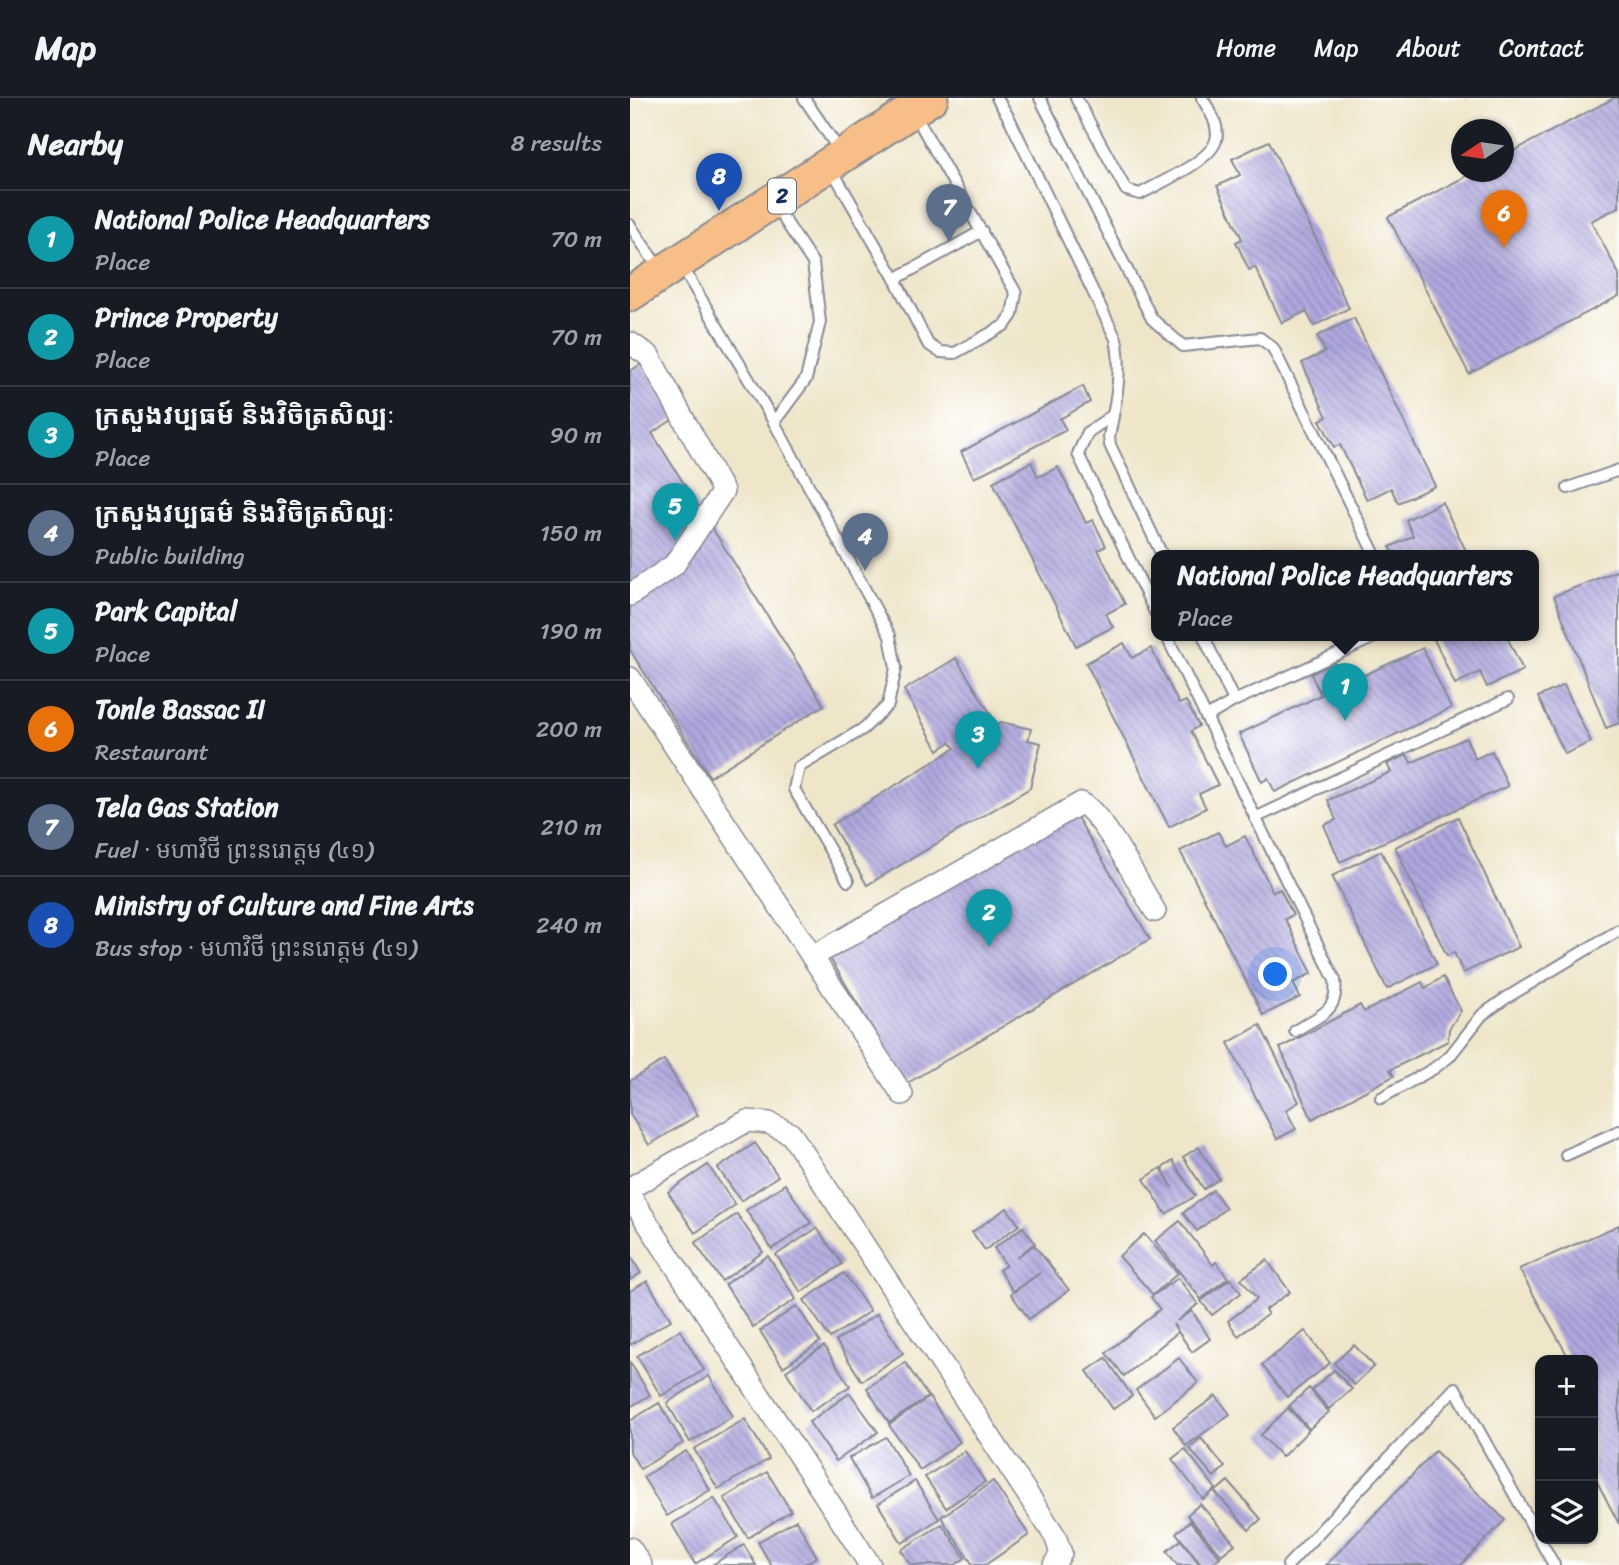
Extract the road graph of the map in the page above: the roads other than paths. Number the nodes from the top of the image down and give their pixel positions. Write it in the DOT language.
graph roads {
  1 [pos="804,98"];
  2 [pos="997,98"];
  3 [pos="1040,98"];
  4 [pos="1076,98"];
  5 [pos="1202,98"];
  6 [pos="922,104"];
  7 [pos="836,160"];
  8 [pos="773,202"];
  9 [pos="630,225"];
  10 [pos="982,231"];
  11 [pos="671,268"];
  12 [pos="895,279"];
  13 [pos="631,295"];
  14 [pos="630,342"];
  15 [pos="1113,415"];
  16 [pos="774,422"];
  17 [pos="1619,470"];
  18 [pos="1569,488"];
  19 [pos="1160,550"];
  20 [pos="1373,550"];
  21 [pos="630,595"];
  22 [pos="1151,604"];
  23 [pos="1169,641"];
  24 [pos="1206,641"];
  25 [pos="1366,641"];
  26 [pos="630,678"];
  27 [pos="1508,699"];
  28 [pos="1234,701"];
  29 [pos="1206,717"];
  30 [pos="1255,818"];
  31 [pos="848,881"];
  32 [pos="1155,911"];
  33 [pos="1619,930"];
  34 [pos="812,957"];
  35 [pos="1295,1031"];
  36 [pos="902,1094"];
  37 [pos="1381,1098"];
  38 [pos="1619,1131"];
  39 [pos="1566,1155"];
  40 [pos="630,1188"];
  41 [pos="630,1196"];
  42 [pos="630,1548"];
  43 [pos="640,1565"];
  44 [pos="870,1565"];
  45 [pos="1054,1565"];
  46 [pos="1288,1565"];
  47 [pos="1554,1565"];
  1 -- 7 [label="lane"];
  2 -- 15 [label="lane"];
  3 -- 20 [label="lane"];
  4 -- 5 [label="lane"];
  6 -- 7 [label="main road, 2"];
  6 -- 10 [label="lane"];
  7 -- 8 [label="main road, 2"];
  7 -- 12 [label="lane"];
  8 -- 11 [label="main road, 2"];
  8 -- 16 [label="lane"];
  9 -- 11 [label="lane"];
  10 -- 12 [label="lane"];
  10 -- 12 [label="lane"];
  11 -- 13 [label="main road, 2"];
  11 -- 16 [label="lane"];
  14 -- 21 [label="street"];
  15 -- 19 [label="lane"];
  15 -- 22 [label="lane"];
  16 -- 31 [label="lane"];
  17 -- 18 [label="lane"];
  23 -- 29 [label="lane"];
  24 -- 28 [label="lane"];
  25 -- 28 [label="lane"];
  26 -- 34 [label="street"];
  27 -- 30 [label="lane"];
  28 -- 29 [label="lane"];
  29 -- 30 [label="lane"];
  30 -- 35 [label="lane"];
  32 -- 34 [label="street"];
  33 -- 37 [label="lane"];
  34 -- 36 [label="street"];
  38 -- 39 [label="lane"];
  40 -- 45 [label="street"];
  41 -- 44 [label="street"];
  42 -- 43 [label="street"];
  46 -- 47 [label="lane"];
}
